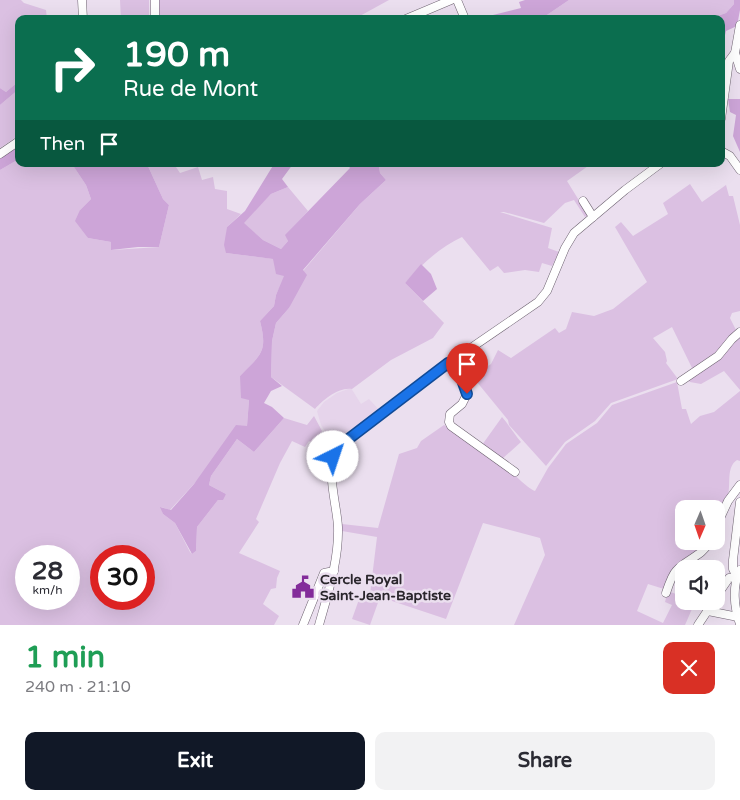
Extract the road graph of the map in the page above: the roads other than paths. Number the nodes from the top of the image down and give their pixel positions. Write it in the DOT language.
graph roads {
  1 [pos="82,0"];
  2 [pos="155,0"];
  3 [pos="451,0"];
  4 [pos="457,0"];
  5 [pos="83,15"];
  6 [pos="154,15"];
  7 [pos="415,15"];
  8 [pos="463,15"];
  9 [pos="739,29"];
  10 [pos="735,53"];
  11 [pos="740,69"];
  12 [pos="725,90"];
  13 [pos="15,144"];
  14 [pos="725,153"];
  15 [pos="0,154"];
  16 [pos="656,167"];
  17 [pos="740,170"];
  18 [pos="583,201"];
  19 [pos="593,217"];
  20 [pos="740,332"];
  21 [pos="448,363"];
  22 [pos="681,381"];
  23 [pos="515,472"];
  24 [pos="740,485"];
  25 [pos="740,502"];
  26 [pos="725,508"];
  27 [pos="704,550"];
  28 [pos="334,572"];
  29 [pos="738,574"];
  30 [pos="725,584"];
  31 [pos="666,593"];
  32 [pos="708,611"];
  33 [pos="739,620"];
  34 [pos="303,625"];
  35 [pos="319,625"];
  36 [pos="698,625"];
  1 -- 5 [label="street"];
  2 -- 6 [label="street"];
  3 -- 7 [label="street"];
  4 -- 8 [label="street"];
  9 -- 10 [label="street"];
  10 -- 11 [label="street"];
  10 -- 12 [label="street"];
  13 -- 15 [label="street"];
  14 -- 17 [label="street"];
  16 -- 19 [label="street"];
  18 -- 19 [label="street"];
  19 -- 21 [label="street"];
  20 -- 22 [label="street"];
  21 -- 23 [label="street"];
  21 -- 28 [label="street"];
  24 -- 26 [label="street"];
  25 -- 29 [label="street"];
  27 -- 31 [label="street"];
  28 -- 34 [label="street"];
  28 -- 35 [label="street"];
  29 -- 30 [label="street"];
  29 -- 33 [label="street"];
  32 -- 33 [label="street"];
  32 -- 36 [label="street"];
}
